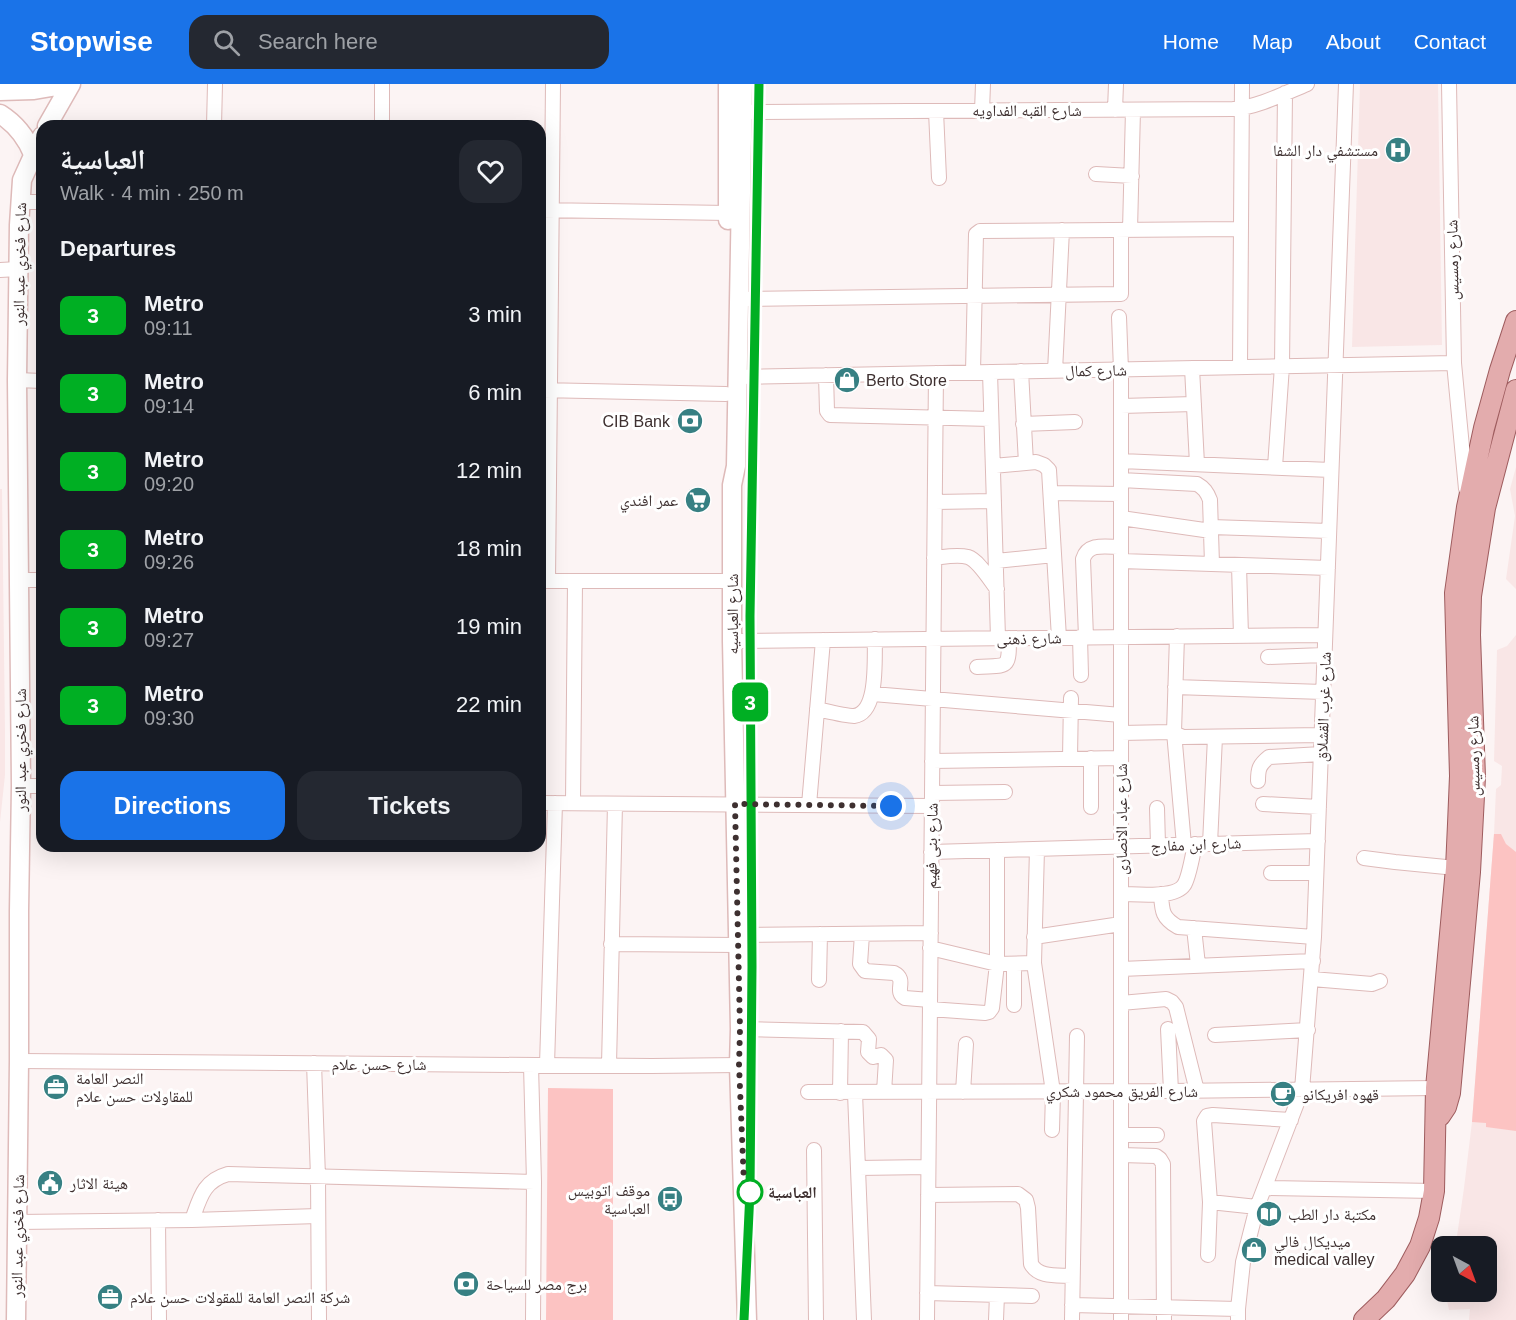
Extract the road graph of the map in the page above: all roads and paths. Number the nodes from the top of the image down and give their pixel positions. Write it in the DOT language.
graph roads {
  1 [pos="70,84"];
  2 [pos="215,84"];
  3 [pos="382,84"];
  4 [pos="553,84"];
  5 [pos="728,84"];
  6 [pos="742,84"];
  7 [pos="983,84"];
  8 [pos="1116,84"];
  9 [pos="1242,84"];
  10 [pos="1306,84"];
  11 [pos="1346,84"];
  12 [pos="1449,84"];
  13 [pos="0,91"];
  14 [pos="1285,93"];
  15 [pos="1242,108"];
  16 [pos="1115,110"];
  17 [pos="1133,110"];
  18 [pos="936,111"];
  19 [pos="982,111"];
  20 [pos="743,112"];
  21 [pos="0,114"];
  22 [pos="50,120"];
  23 [pos="214,120"];
  24 [pos="382,120"];
  25 [pos="36,148"];
  26 [pos="33,154"];
  27 [pos="1096,174"];
  28 [pos="1132,176"];
  29 [pos="939,177"];
  30 [pos="20,202"];
  31 [pos="36,202"];
  32 [pos="546,210"];
  33 [pos="728,213"];
  34 [pos="1240,229"];
  35 [pos="1062,230"];
  36 [pos="1125,230"];
  37 [pos="9,270"];
  38 [pos="1058,295"];
  39 [pos="975,296"];
  40 [pos="739,299"];
  41 [pos="1119,317"];
  42 [pos="1516,321"];
  43 [pos="1454,363"];
  44 [pos="1282,366"];
  45 [pos="1335,366"];
  46 [pos="1240,367"];
  47 [pos="1192,368"];
  48 [pos="1121,369"];
  49 [pos="1021,371"];
  50 [pos="1055,371"];
  51 [pos="973,372"];
  52 [pos="990,372"];
  53 [pos="936,373"];
  54 [pos="825,375"];
  55 [pos="738,377"];
  56 [pos="17,380"];
  57 [pos="36,381"];
  58 [pos="546,390"];
  59 [pos="1516,390"];
  60 [pos="726,394"];
  61 [pos="1194,404"];
  62 [pos="1121,406"];
  63 [pos="935,417"];
  64 [pos="991,419"];
  65 [pos="1075,422"];
  66 [pos="1023,424"];
  67 [pos="1121,460"];
  68 [pos="1026,463"];
  69 [pos="1197,464"];
  70 [pos="993,466"];
  71 [pos="1275,467"];
  72 [pos="1331,470"];
  73 [pos="732,485"];
  74 [pos="1121,487"];
  75 [pos="1051,494"];
  76 [pos="994,501"];
  77 [pos="934,502"];
  78 [pos="1467,507"];
  79 [pos="1121,518"];
  80 [pos="1211,529"];
  81 [pos="1329,531"];
  82 [pos="1121,554"];
  83 [pos="1054,555"];
  84 [pos="934,558"];
  85 [pos="996,561"];
  86 [pos="1212,564"];
  87 [pos="1239,565"];
  88 [pos="1328,568"];
  89 [pos="19,580"];
  90 [pos="36,580"];
  91 [pos="546,581"];
  92 [pos="575,581"];
  93 [pos="732,581"];
  94 [pos="997,589"];
  95 [pos="1325,635"];
  96 [pos="1177,636"];
  97 [pos="1241,636"];
  98 [pos="1083,637"];
  99 [pos="1121,637"];
  100 [pos="1004,638"];
  101 [pos="1059,638"];
  102 [pos="875,639"];
  103 [pos="933,639"];
  104 [pos="823,640"];
  105 [pos="732,641"];
  106 [pos="1324,655"];
  107 [pos="1268,657"];
  108 [pos="977,667"];
  109 [pos="1081,675"];
  110 [pos="1175,687"];
  111 [pos="1323,692"];
  112 [pos="873,694"];
  113 [pos="933,700"];
  114 [pos="1071,705"];
  115 [pos="817,710"];
  116 [pos="1121,715"];
  117 [pos="1174,732"];
  118 [pos="1121,733"];
  119 [pos="1322,735"];
  120 [pos="1215,737"];
  121 [pos="1321,754"];
  122 [pos="1070,758"];
  123 [pos="1091,758"];
  124 [pos="1121,758"];
  125 [pos="932,761"];
  126 [pos="1258,781"];
  127 [pos="21,786"];
  128 [pos="36,786"];
  129 [pos="1005,792"];
  130 [pos="932,799"];
  131 [pos="546,803"];
  132 [pos="555,803"];
  133 [pos="573,803"];
  134 [pos="615,804"];
  135 [pos="735,804"];
  136 [pos="1263,804"];
  137 [pos="809,805"];
  138 [pos="1091,807"];
  139 [pos="1319,807"];
  140 [pos="1157,808"];
  141 [pos="1318,841"];
  142 [pos="1190,844"];
  143 [pos="1210,844"];
  144 [pos="1158,845"];
  145 [pos="1121,846"];
  146 [pos="1037,849"];
  147 [pos="997,850"];
  148 [pos="931,852"];
  149 [pos="1364,858"];
  150 [pos="1456,868"];
  151 [pos="1271,873"];
  152 [pos="1316,873"];
  153 [pos="1121,894"];
  154 [pos="1161,894"];
  155 [pos="1121,924"];
  156 [pos="1194,928"];
  157 [pos="931,933"];
  158 [pos="820,934"];
  159 [pos="862,934"];
  160 [pos="1314,937"];
  161 [pos="1034,938"];
  162 [pos="738,940"];
  163 [pos="611,944"];
  164 [pos="930,948"];
  165 [pos="1313,961"];
  166 [pos="1034,963"];
  167 [pos="997,964"];
  168 [pos="1014,964"];
  169 [pos="1198,966"];
  170 [pos="1121,969"];
  171 [pos="1312,979"];
  172 [pos="819,980"];
  173 [pos="1380,981"];
  174 [pos="1121,1003"];
  175 [pos="930,1005"];
  176 [pos="1014,1005"];
  177 [pos="740,1029"];
  178 [pos="1168,1029"];
  179 [pos="1308,1030"];
  180 [pos="841,1031"];
  181 [pos="1215,1035"];
  182 [pos="1077,1036"];
  183 [pos="966,1044"];
  184 [pos="20,1061"];
  185 [pos="314,1063"];
  186 [pos="531,1065"];
  187 [pos="547,1065"];
  188 [pos="609,1065"];
  189 [pos="739,1065"];
  190 [pos="1436,1088"];
  191 [pos="1302,1090"];
  192 [pos="1076,1091"];
  193 [pos="1121,1091"];
  194 [pos="1171,1091"];
  195 [pos="1197,1091"];
  196 [pos="808,1092"];
  197 [pos="884,1092"];
  198 [pos="929,1092"];
  199 [pos="963,1092"];
  200 [pos="1053,1092"];
  201 [pos="840,1093"];
  202 [pos="855,1093"];
  203 [pos="1291,1120"];
  204 [pos="1436,1122"];
  205 [pos="1052,1130"];
  206 [pos="1121,1135"];
  207 [pos="1156,1135"];
  208 [pos="814,1150"];
  209 [pos="1121,1155"];
  210 [pos="928,1167"];
  211 [pos="858,1168"];
  212 [pos="318,1177"];
  213 [pos="534,1182"];
  214 [pos="1265,1188"];
  215 [pos="1434,1191"];
  216 [pos="928,1195"];
  217 [pos="1210,1202"];
  218 [pos="1257,1207"];
  219 [pos="318,1216"];
  220 [pos="158,1220"];
  221 [pos="192,1220"];
  222 [pos="17,1222"];
  223 [pos="1208,1255"];
  224 [pos="1072,1276"];
  225 [pos="927,1293"];
  226 [pos="997,1295"];
  227 [pos="1032,1296"];
  228 [pos="1072,1305"];
  229 [pos="1121,1306"];
  230 [pos="1164,1313"];
  231 [pos="1238,1314"];
  232 [pos="16,1320"];
  233 [pos="159,1320"];
  234 [pos="319,1320"];
  235 [pos="533,1320"];
  236 [pos="747,1320"];
  237 [pos="816,1320"];
  238 [pos="864,1320"];
  239 [pos="927,1320"];
  240 [pos="996,1320"];
  241 [pos="1072,1320"];
  242 [pos="1121,1320"];
  243 [pos="1364,1320"];
  1 -- 13 [label="main road"];
  1 -- 22 [label="main road"];
  2 -- 23 [label="street"];
  3 -- 24 [label="street"];
  4 -- 32 [label="street"];
  5 -- 33 [label="main road, شارع العباسيه"];
  6 -- 20 [label="main road, شارع العباسيه"];
  7 -- 19 [label="street"];
  8 -- 16 [label="street"];
  9 -- 15 [label="street"];
  10 -- 14 [label="street, شارع القبه الفداويه"];
  11 -- 45 [label="street, شارع غرب القشلاق"];
  12 -- 43 [label="street, شارع رمسيس"];
  14 -- 15 [label="street, شارع القبه الفداويه"];
  14 -- 44 [label="street"];
  15 -- 17 [label="street, شارع القبه الفداويه"];
  15 -- 34 [label="street"];
  16 -- 17 [label="street, شارع القبه الفداويه"];
  16 -- 19 [label="street, شارع القبه الفداويه"];
  17 -- 28 [label="street"];
  18 -- 19 [label="street, شارع القبه الفداويه"];
  18 -- 20 [label="street, شارع القبه الفداويه"];
  18 -- 29 [label="street"];
  20 -- 40 [label="main road, شارع العباسيه"];
  21 -- 26 [label="main road"];
  25 -- 26 [label="main road, شارع فخري عبد النور"];
  26 -- 30 [label="main road, شارع فخري عبد النور"];
  27 -- 28 [label="street"];
  28 -- 36 [label="street"];
  30 -- 31 [label="street"];
  30 -- 37 [label="main road, شارع فخري عبد النور"];
  32 -- 33 [label="street"];
  33 -- 60 [label="main road, شارع العباسيه"];
  34 -- 36 [label="street"];
  34 -- 46 [label="street"];
  35 -- 36 [label="street"];
  35 -- 38 [label="street"];
  35 -- 39 [label="street"];
  36 -- 38 [label="street"];
  37 -- 56 [label="main road, شارع فخري عبد النور"];
  38 -- 39 [label="street"];
  38 -- 50 [label="street"];
  39 -- 40 [label="street"];
  39 -- 51 [label="street"];
  40 -- 55 [label="main road, شارع العباسيه"];
  41 -- 48 [label="street, شارع عباد الانصارى"];
  42 -- 78 [label="main road, شارع رمسيس"];
  43 -- 45 [label="street, شارع كمال"];
  43 -- 78 [label="street, شارع رمسيس"];
  44 -- 45 [label="street, شارع كمال"];
  44 -- 46 [label="street, شارع كمال"];
  44 -- 71 [label="street"];
  45 -- 72 [label="street, شارع غرب القشلاق"];
  46 -- 47 [label="street, شارع كمال"];
  47 -- 48 [label="street, شارع كمال"];
  47 -- 61 [label="street"];
  48 -- 50 [label="street, شارع كمال"];
  48 -- 62 [label="street, شارع عباد الانصارى"];
  49 -- 50 [label="street, شارع كمال"];
  49 -- 52 [label="street, شارع كمال"];
  49 -- 66 [label="street"];
  51 -- 52 [label="street, شارع كمال"];
  51 -- 53 [label="street, شارع كمال"];
  52 -- 64 [label="street"];
  53 -- 54 [label="street, شارع كمال"];
  53 -- 63 [label="street, شارع بنى فهيم"];
  54 -- 55 [label="street, شارع كمال"];
  54 -- 63 [label="street"];
  55 -- 73 [label="main road, شارع العباسيه"];
  56 -- 57 [label="street"];
  56 -- 89 [label="main road, شارع فخري عبد النور"];
  58 -- 60 [label="street"];
  59 -- 204 [label="main road, شارع رمسيس"];
  60 -- 73 [label="main road, شارع العباسيه"];
  61 -- 62 [label="street"];
  61 -- 69 [label="street"];
  62 -- 67 [label="street, شارع عباد الانصارى"];
  63 -- 64 [label="street"];
  63 -- 77 [label="street, شارع بنى فهيم"];
  64 -- 70 [label="street"];
  65 -- 66 [label="street"];
  66 -- 68 [label="street"];
  67 -- 69 [label="street"];
  67 -- 74 [label="street, شارع عباد الانصارى"];
  68 -- 70 [label="street"];
  68 -- 75 [label="street"];
  69 -- 71 [label="street"];
  70 -- 76 [label="street"];
  71 -- 72 [label="street"];
  72 -- 81 [label="street, شارع غرب القشلاق"];
  73 -- 93 [label="main road, شارع العباسيه"];
  74 -- 75 [label="street"];
  74 -- 79 [label="street, شارع عباد الانصارى"];
  74 -- 80 [label="street"];
  75 -- 83 [label="street"];
  76 -- 77 [label="street"];
  76 -- 85 [label="street"];
  77 -- 84 [label="street, شارع بنى فهيم"];
  78 -- 150 [label="main road, شارع رمسيس"];
  79 -- 80 [label="street"];
  79 -- 82 [label="street, شارع عباد الانصارى"];
  80 -- 81 [label="street"];
  80 -- 86 [label="street"];
  81 -- 88 [label="street, شارع غرب القشلاق"];
  82 -- 86 [label="street"];
  82 -- 98 [label="street"];
  82 -- 99 [label="street, شارع عباد الانصارى"];
  83 -- 85 [label="street"];
  83 -- 101 [label="street"];
  84 -- 94 [label="street"];
  84 -- 103 [label="street, شارع بنى فهيم"];
  85 -- 94 [label="street"];
  86 -- 87 [label="street"];
  87 -- 88 [label="street"];
  87 -- 97 [label="street"];
  88 -- 95 [label="street, شارع غرب القشلاق"];
  89 -- 90 [label="street"];
  89 -- 127 [label="main road, شارع فخري عبد النور"];
  91 -- 92 [label="street"];
  92 -- 93 [label="street"];
  92 -- 133 [label="street"];
  93 -- 105 [label="main road, شارع العباسيه"];
  94 -- 100 [label="street"];
  95 -- 97 [label="street, شارع ذهنى"];
  95 -- 106 [label="street, شارع غرب القشلاق"];
  96 -- 97 [label="street, شارع ذهنى"];
  96 -- 99 [label="street, شارع ذهنى"];
  96 -- 110 [label="street"];
  98 -- 99 [label="street, شارع ذهنى"];
  98 -- 101 [label="street, شارع ذهنى"];
  98 -- 109 [label="street"];
  99 -- 116 [label="street, شارع عباد الانصارى"];
  100 -- 101 [label="street, شارع ذهنى"];
  100 -- 103 [label="street, شارع ذهنى"];
  100 -- 108 [label="street"];
  102 -- 103 [label="street, شارع ذهنى"];
  102 -- 104 [label="street, شارع ذهنى"];
  102 -- 112 [label="street"];
  103 -- 113 [label="street, شارع بنى فهيم"];
  104 -- 105 [label="street, شارع ذهنى"];
  104 -- 115 [label="street"];
  105 -- 135 [label="main road, شارع العباسيه"];
  106 -- 107 [label="street"];
  106 -- 111 [label="street, شارع غرب القشلاق"];
  110 -- 111 [label="street"];
  110 -- 117 [label="street"];
  111 -- 119 [label="street, شارع غرب القشلاق"];
  112 -- 113 [label="street"];
  112 -- 115 [label="street"];
  113 -- 114 [label="street"];
  113 -- 125 [label="street, شارع بنى فهيم"];
  114 -- 116 [label="street"];
  114 -- 122 [label="street"];
  115 -- 137 [label="street"];
  116 -- 118 [label="street, شارع عباد الانصارى"];
  117 -- 118 [label="street"];
  117 -- 120 [label="street"];
  117 -- 142 [label="street"];
  118 -- 124 [label="street, شارع عباد الانصارى"];
  119 -- 120 [label="street"];
  119 -- 121 [label="street, شارع غرب القشلاق"];
  120 -- 143 [label="street"];
  121 -- 126 [label="street"];
  121 -- 139 [label="street, شارع غرب القشلاق"];
  122 -- 123 [label="street"];
  122 -- 125 [label="street"];
  123 -- 124 [label="street"];
  123 -- 138 [label="street"];
  124 -- 145 [label="street, شارع عباد الانصارى"];
  125 -- 130 [label="street, شارع بنى فهيم"];
  127 -- 128 [label="street"];
  127 -- 184 [label="main road, شارع فخري عبد النور"];
  129 -- 130 [label="street"];
  130 -- 137 [label="street"];
  130 -- 148 [label="street, شارع بنى فهيم"];
  131 -- 132 [label="street"];
  132 -- 133 [label="street"];
  132 -- 187 [label="street"];
  133 -- 134 [label="street"];
  134 -- 135 [label="street"];
  134 -- 163 [label="street"];
  135 -- 137 [label="street"];
  135 -- 162 [label="main road, شارع العباسيه"];
  136 -- 139 [label="street"];
  139 -- 141 [label="street, شارع غرب القشلاق"];
  140 -- 144 [label="street"];
  141 -- 143 [label="street, شارع ابن مفارج"];
  141 -- 152 [label="street, شارع غرب القشلاق"];
  142 -- 143 [label="street, شارع ابن مفارج"];
  142 -- 144 [label="street, شارع ابن مفارج"];
  142 -- 154 [label="street"];
  144 -- 145 [label="street, شارع ابن مفارج"];
  145 -- 146 [label="street, شارع ابن مفارج"];
  145 -- 153 [label="street, شارع عباد الانصارى"];
  146 -- 147 [label="street, شارع ابن مفارج"];
  146 -- 161 [label="street"];
  147 -- 148 [label="street, شارع ابن مفارج"];
  147 -- 167 [label="street"];
  148 -- 157 [label="street, شارع بنى فهيم"];
  149 -- 150 [label="street"];
  150 -- 190 [label="main road, شارع رمسيس"];
  151 -- 152 [label="street"];
  152 -- 160 [label="street, شارع غرب القشلاق"];
  153 -- 154 [label="street"];
  153 -- 155 [label="street, شارع عباد الانصارى"];
  154 -- 156 [label="street"];
  155 -- 161 [label="street"];
  155 -- 170 [label="street, شارع عباد الانصارى"];
  156 -- 160 [label="street"];
  156 -- 169 [label="street"];
  157 -- 159 [label="street"];
  157 -- 164 [label="street, شارع بنى فهيم"];
  158 -- 159 [label="street"];
  158 -- 162 [label="street"];
  158 -- 172 [label="street"];
  159 -- 175 [label="street"];
  160 -- 165 [label="street, شارع غرب القشلاق"];
  161 -- 166 [label="street"];
  162 -- 163 [label="street"];
  162 -- 177 [label="main road, شارع العباسيه"];
  163 -- 188 [label="street"];
  164 -- 167 [label="street"];
  164 -- 175 [label="street, شارع بنى فهيم"];
  165 -- 169 [label="street"];
  165 -- 171 [label="street, شارع غرب القشلاق"];
  166 -- 168 [label="street"];
  166 -- 200 [label="street"];
  167 -- 168 [label="street"];
  167 -- 175 [label="street"];
  168 -- 176 [label="street"];
  169 -- 170 [label="street"];
  170 -- 174 [label="street, شارع عباد الانصارى"];
  171 -- 173 [label="street"];
  171 -- 179 [label="street, شارع غرب القشلاق"];
  174 -- 193 [label="street, شارع عباد الانصارى"];
  174 -- 195 [label="street"];
  175 -- 198 [label="street, شارع بنى فهيم"];
  177 -- 180 [label="street"];
  177 -- 189 [label="main road, شارع العباسيه"];
  178 -- 194 [label="street"];
  179 -- 181 [label="street"];
  179 -- 191 [label="street, شارع غرب القشلاق"];
  180 -- 197 [label="street"];
  180 -- 201 [label="street"];
  182 -- 192 [label="street"];
  183 -- 199 [label="street"];
  184 -- 185 [label="street, شارع حسن علام"];
  184 -- 222 [label="main road, شارع فخري عبد النور"];
  185 -- 186 [label="street, شارع حسن علام"];
  185 -- 212 [label="street"];
  186 -- 187 [label="street, شارع حسن علام"];
  186 -- 213 [label="street"];
  187 -- 188 [label="street, شارع حسن علام"];
  188 -- 189 [label="street, شارع حسن علام"];
  189 -- 236 [label="main road, شارع العباسيه"];
  190 -- 191 [label="street, شارع الفريق محمود شكري"];
  190 -- 204 [label="main road, شارع رمسيس"];
  191 -- 195 [label="street, شارع الفريق محمود شكري"];
  191 -- 203 [label="street, شارع غرب القشلاق"];
  192 -- 193 [label="street, شارع الفريق محمود شكري"];
  192 -- 200 [label="street, شارع الفريق محمود شكري"];
  192 -- 224 [label="street"];
  193 -- 194 [label="street, شارع الفريق محمود شكري"];
  193 -- 206 [label="street, شارع عباد الانصارى"];
  194 -- 195 [label="street, شارع الفريق محمود شكري"];
  196 -- 201 [label="street, شارع الفريق محمود شكري"];
  197 -- 198 [label="street, شارع الفريق محمود شكري"];
  197 -- 202 [label="street, شارع الفريق محمود شكري"];
  198 -- 199 [label="street, شارع الفريق محمود شكري"];
  198 -- 210 [label="street, شارع بنى فهيم"];
  199 -- 200 [label="street, شارع الفريق محمود شكري"];
  200 -- 205 [label="street"];
  201 -- 202 [label="street, شارع الفريق محمود شكري"];
  202 -- 211 [label="street"];
  203 -- 214 [label="street, شارع غرب القشلاق"];
  203 -- 217 [label="street"];
  204 -- 215 [label="main road, شارع رمسيس"];
  206 -- 207 [label="street"];
  206 -- 209 [label="street, شارع عباد الانصارى"];
  208 -- 237 [label="street"];
  209 -- 229 [label="street, شارع عباد الانصارى"];
  209 -- 230 [label="street"];
  210 -- 211 [label="street"];
  210 -- 216 [label="street, شارع بنى فهيم"];
  211 -- 238 [label="street"];
  212 -- 213 [label="street"];
  212 -- 219 [label="street"];
  212 -- 221 [label="street"];
  213 -- 235 [label="street"];
  214 -- 215 [label="street"];
  214 -- 218 [label="street, شارع غرب القشلاق"];
  215 -- 243 [label="main road, شارع رمسيس"];
  216 -- 224 [label="street"];
  216 -- 225 [label="street, شارع بنى فهيم"];
  217 -- 218 [label="street"];
  217 -- 223 [label="street"];
  218 -- 231 [label="street, شارع غرب القشلاق"];
  219 -- 221 [label="street"];
  219 -- 234 [label="street"];
  220 -- 221 [label="street"];
  220 -- 222 [label="street"];
  220 -- 233 [label="street"];
  222 -- 232 [label="main road, شارع فخري عبد النور"];
  224 -- 228 [label="street"];
  225 -- 226 [label="street"];
  225 -- 239 [label="street, شارع بنى فهيم"];
  226 -- 227 [label="street"];
  226 -- 240 [label="street"];
  228 -- 229 [label="street"];
  228 -- 241 [label="street"];
  229 -- 230 [label="street"];
  229 -- 242 [label="street, شارع عباد الانصارى"];
  230 -- 231 [label="street"];
}
